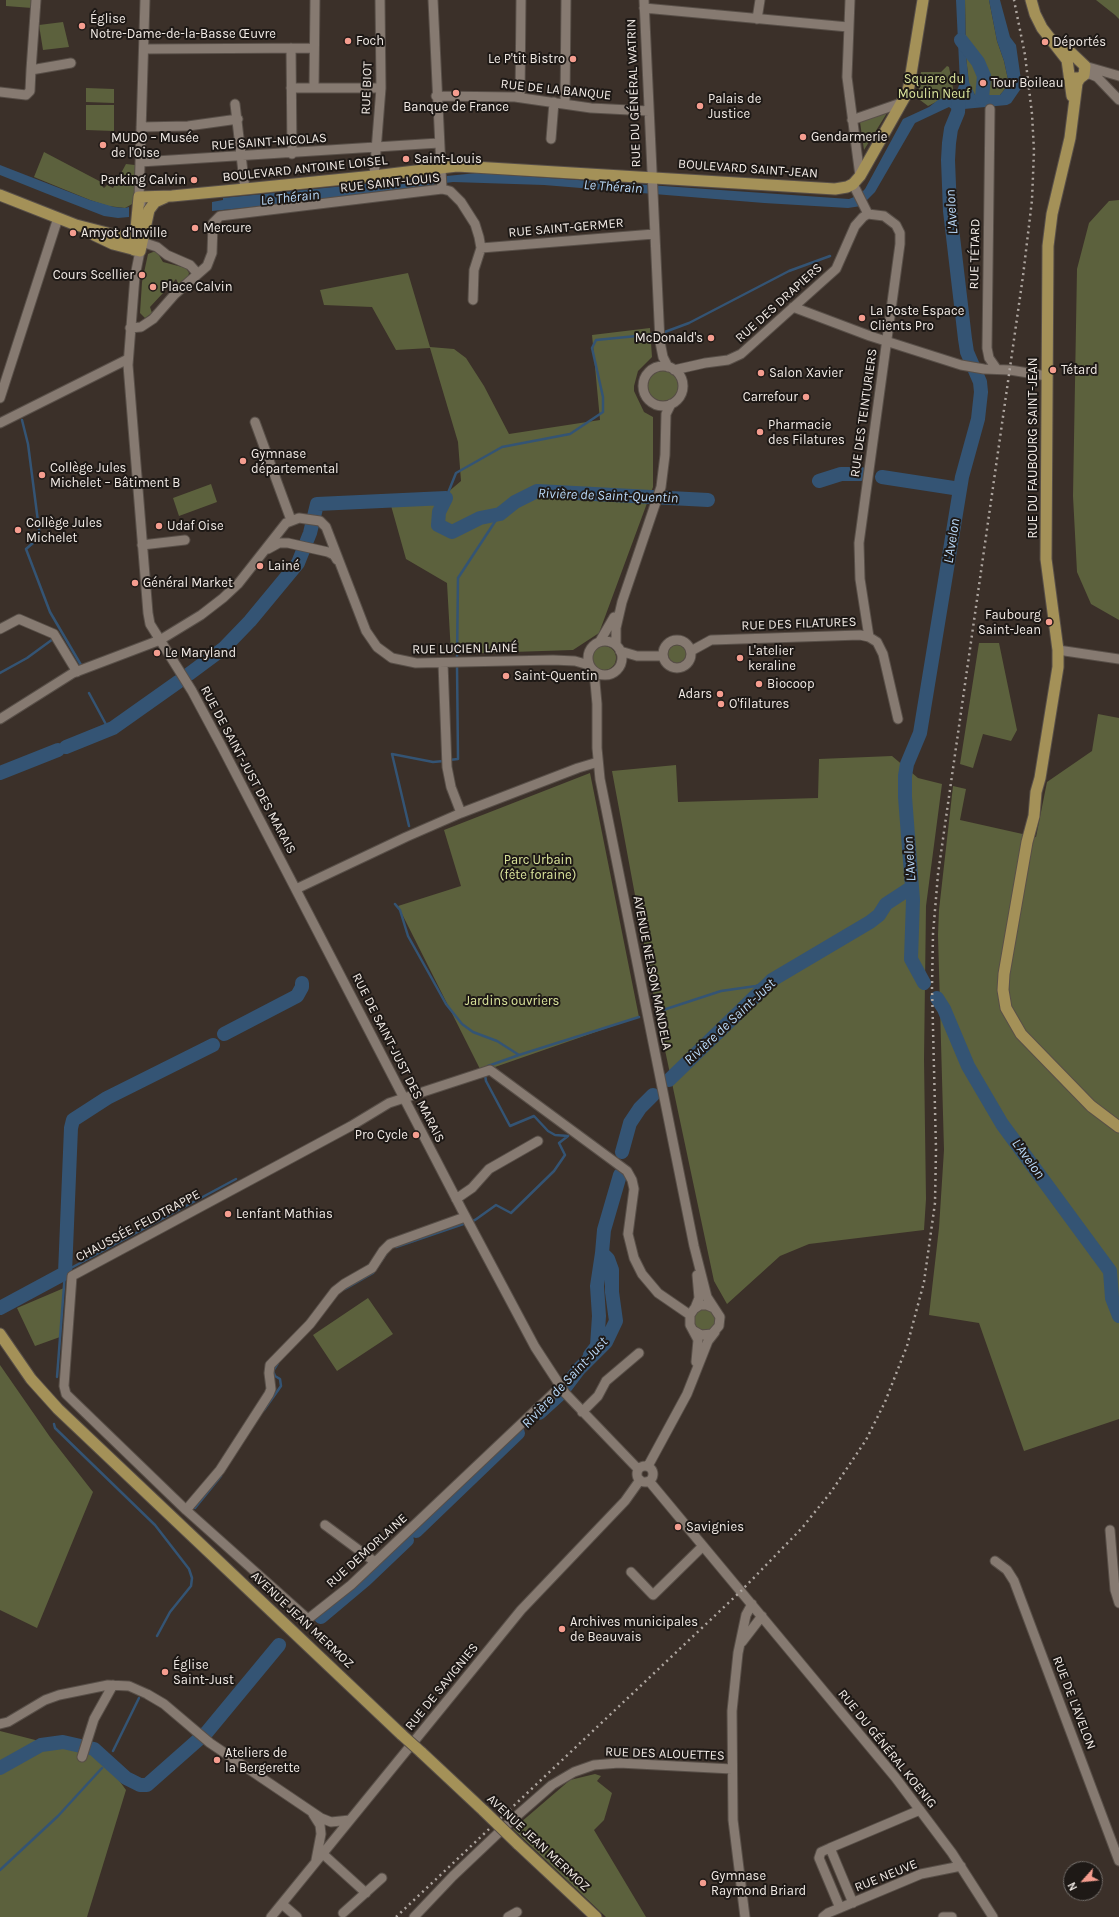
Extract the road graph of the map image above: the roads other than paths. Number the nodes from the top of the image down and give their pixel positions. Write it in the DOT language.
graph roads {
  1 [pos="36,0"];
  2 [pos="145,0"];
  3 [pos="315,0"];
  4 [pos="380,0"];
  5 [pos="433,0"];
  6 [pos="521,0"];
  7 [pos="566,0"];
  8 [pos="760,0"];
  9 [pos="850,0"];
  10 [pos="923,0"];
  11 [pos="1031,0"];
  12 [pos="1037,0"];
  13 [pos="644,4"];
  14 [pos="757,19"];
  15 [pos="848,27"];
  16 [pos="291,48"];
  17 [pos="314,48"];
  18 [pos="144,49"];
  19 [pos="70,63"];
  20 [pos="1081,69"];
  21 [pos="31,70"];
  22 [pos="1068,71"];
  23 [pos="1117,76"];
  24 [pos="291,88"];
  25 [pos="314,88"];
  26 [pos="381,88"];
  27 [pos="1108,88"];
  28 [pos="0,92"];
  29 [pos="436,96"];
  30 [pos="520,97"];
  31 [pos="1119,100"];
  32 [pos="554,102"];
  33 [pos="901,103"];
  34 [pos="235,104"];
  35 [pos="566,104"];
  36 [pos="990,109"];
  37 [pos="649,111"];
  38 [pos="1072,118"];
  39 [pos="238,119"];
  40 [pos="852,120"];
  41 [pos="141,127"];
  42 [pos="551,139"];
  43 [pos="439,143"];
  44 [pos="376,148"];
  45 [pos="292,154"];
  46 [pos="242,157"];
  47 [pos="140,162"];
  48 [pos="441,171"];
  49 [pos="374,176"];
  50 [pos="651,179"];
  51 [pos="857,184"];
  52 [pos="245,189"];
  53 [pos="442,189"];
  54 [pos="0,195"];
  55 [pos="172,196"];
  56 [pos="139,197"];
  57 [pos="866,210"];
  58 [pos="138,217"];
  59 [pos="58,218"];
  60 [pos="76,225"];
  61 [pos="144,228"];
  62 [pos="654,234"];
  63 [pos="113,235"];
  64 [pos="138,246"];
  65 [pos="481,248"];
  66 [pos="198,274"];
  67 [pos="473,300"];
  68 [pos="793,307"];
  69 [pos="130,328"];
  70 [pos="660,340"];
  71 [pos="887,342"];
  72 [pos="128,359"];
  73 [pos="700,364"];
  74 [pos="671,368"];
  75 [pos="996,368"];
  76 [pos="652,369"];
  77 [pos="1048,376"];
  78 [pos="682,383"];
  79 [pos="0,398"];
  80 [pos="656,404"];
  81 [pos="671,404"];
  82 [pos="255,422"];
  83 [pos="0,423"];
  84 [pos="665,435"];
  85 [pos="291,520"];
  86 [pos="283,527"];
  87 [pos="330,534"];
  88 [pos="185,540"];
  89 [pos="288,543"];
  90 [pos="142,545"];
  91 [pos="312,548"];
  92 [pos="265,552"];
  93 [pos="340,564"];
  94 [pos="622,602"];
  95 [pos="0,629"];
  96 [pos="869,637"];
  97 [pos="160,640"];
  98 [pos="600,641"];
  99 [pos="618,648"];
  100 [pos="1058,650"];
  101 [pos="589,651"];
  102 [pos="691,651"];
  103 [pos="663,656"];
  104 [pos="646,657"];
  105 [pos="1119,659"];
  106 [pos="553,660"];
  107 [pos="447,662"];
  108 [pos="620,665"];
  109 [pos="592,668"];
  110 [pos="77,672"];
  111 [pos="609,674"];
  112 [pos="597,704"];
  113 [pos="0,719"];
  114 [pos="898,719"];
  115 [pos="598,762"];
  116 [pos="461,813"];
  117 [pos="296,889"];
  118 [pos="404,1098"];
  119 [pos="1119,1127"];
  120 [pos="538,1140"];
  121 [pos="456,1199"];
  122 [pos="465,1217"];
  123 [pos="694,1246"];
  124 [pos="715,1308"];
  125 [pos="692,1311"];
  126 [pos="694,1331"];
  127 [pos="715,1332"];
  128 [pos="0,1334"];
  129 [pos="639,1353"];
  130 [pos="693,1379"];
  131 [pos="562,1390"];
  132 [pos="582,1412"];
  133 [pos="648,1466"];
  134 [pos="638,1469"];
  135 [pos="644,1480"];
  136 [pos="186,1510"];
  137 [pos="325,1525"];
  138 [pos="1110,1530"];
  139 [pos="703,1546"];
  140 [pos="995,1561"];
  141 [pos="375,1562"];
  142 [pos="630,1572"];
  143 [pos="1119,1602"];
  144 [pos="752,1604"];
  145 [pos="762,1616"];
  146 [pos="740,1645"];
  147 [pos="113,1684"];
  148 [pos="0,1724"];
  149 [pos="83,1750"];
  150 [pos="732,1769"];
  151 [pos="305,1806"];
  152 [pos="920,1810"];
  153 [pos="350,1820"];
  154 [pos="830,1848"];
  155 [pos="323,1854"];
  156 [pos="1119,1861"];
  157 [pos="314,1865"];
  158 [pos="961,1866"];
  159 [pos="382,1878"];
  160 [pos="366,1893"];
  161 [pos="853,1903"];
  162 [pos="282,1904"];
  163 [pos="840,1908"];
  164 [pos="517,1912"];
  165 [pos="343,1913"];
  166 [pos="420,1915"];
  167 [pos="271,1917"];
  168 [pos="297,1917"];
  169 [pos="508,1917"];
  170 [pos="596,1917"];
  171 [pos="745,1917"];
  172 [pos="823,1917"];
  173 [pos="943,1917"];
  174 [pos="952,1917"];
  175 [pos="993,1917"];
  1 -- 21 [label="street"];
  2 -- 18 [label="street"];
  3 -- 17 [label="street"];
  4 -- 26 [label="street, RUE BIOT"];
  5 -- 29 [label="street"];
  6 -- 30 [label="street"];
  7 -- 35 [label="street"];
  8 -- 14 [label="street"];
  9 -- 15 [label="street"];
  10 -- 33 [label="main road"];
  11 -- 22 [label="main road, RUE DU FAUBOURG SAINT-JEAN"];
  12 -- 20 [label="main road"];
  13 -- 14 [label="street"];
  13 -- 37 [label="street, RUE DU GÉNÉRAL WATRIN"];
  14 -- 15 [label="street"];
  15 -- 40 [label="street"];
  16 -- 17 [label="street"];
  16 -- 18 [label="street"];
  16 -- 24 [label="street"];
  17 -- 25 [label="street"];
  18 -- 41 [label="street"];
  19 -- 21 [label="street"];
  20 -- 22 [label="main road"];
  20 -- 22 [label="main road"];
  20 -- 23 [label="street"];
  20 -- 27 [label="street"];
  20 -- 38 [label="main road, RUE DU FAUBOURG SAINT-JEAN"];
  21 -- 28 [label="street"];
  22 -- 38 [label="main road, RUE DU FAUBOURG SAINT-JEAN"];
  23 -- 27 [label="street"];
  24 -- 25 [label="street"];
  24 -- 45 [label="street"];
  25 -- 26 [label="street"];
  26 -- 44 [label="street, RUE BIOT"];
  27 -- 31 [label="street"];
  29 -- 30 [label="street, RUE DE LA BANQUE"];
  29 -- 43 [label="street"];
  30 -- 32 [label="street, RUE DE LA BANQUE"];
  32 -- 35 [label="street, RUE DE LA BANQUE"];
  32 -- 42 [label="street"];
  33 -- 40 [label="street"];
  33 -- 51 [label="main road"];
  34 -- 39 [label="street"];
  35 -- 37 [label="street, RUE DE LA BANQUE"];
  36 -- 75 [label="street, RUE TÉTARD"];
  37 -- 50 [label="street, RUE DU GÉNÉRAL WATRIN"];
  38 -- 77 [label="main road, RUE DU FAUBOURG SAINT-JEAN"];
  39 -- 41 [label="street"];
  39 -- 46 [label="street"];
  40 -- 51 [label="street"];
  41 -- 47 [label="street"];
  43 -- 44 [label="street, RUE SAINT-NICOLAS"];
  43 -- 48 [label="street"];
  44 -- 45 [label="street, RUE SAINT-NICOLAS"];
  44 -- 49 [label="street, RUE BIOT"];
  45 -- 46 [label="street, RUE SAINT-NICOLAS"];
  46 -- 47 [label="street, RUE SAINT-NICOLAS"];
  46 -- 52 [label="street"];
  47 -- 56 [label="street"];
  48 -- 49 [label="main road, BOULEVARD ANTOINE LOISEL"];
  48 -- 50 [label="main road, BOULEVARD SAINT-JEAN"];
  48 -- 53 [label="street"];
  49 -- 52 [label="main road, BOULEVARD ANTOINE LOISEL"];
  50 -- 51 [label="main road, BOULEVARD SAINT-JEAN"];
  50 -- 62 [label="street"];
  51 -- 57 [label="street"];
  52 -- 55 [label="main road, BOULEVARD ANTOINE LOISEL"];
  53 -- 65 [label="street, RUE SAINT-LOUIS"];
  53 -- 66 [label="street, RUE SAINT-LOUIS"];
  54 -- 59 [label="main road"];
  55 -- 56 [label="main road, BOULEVARD ANTOINE LOISEL"];
  55 -- 61 [label="main road, BOULEVARD ANTOINE LOISEL"];
  56 -- 58 [label="main road"];
  56 -- 61 [label="street"];
  57 -- 68 [label="street, RUE DES DRAPIERS"];
  57 -- 71 [label="street, RUE DES TEINTURIERS"];
  58 -- 63 [label="main road"];
  58 -- 64 [label="main road"];
  59 -- 60 [label="main road"];
  59 -- 79 [label="street"];
  60 -- 63 [label="main road"];
  60 -- 64 [label="main road"];
  61 -- 64 [label="main road, BOULEVARD ANTOINE LOISEL"];
  62 -- 65 [label="street, RUE SAINT-GERMER"];
  62 -- 70 [label="street"];
  63 -- 64 [label="main road"];
  64 -- 66 [label="street"];
  64 -- 69 [label="street, RUE DE SAINT-JUST DES MARAIS"];
  65 -- 67 [label="street, RUE SAINT-LOUIS"];
  66 -- 69 [label="street"];
  68 -- 71 [label="street"];
  68 -- 73 [label="street, RUE DES DRAPIERS"];
  69 -- 72 [label="street, RUE DE SAINT-JUST DES MARAIS"];
  70 -- 74 [label="street"];
  70 -- 76 [label="street"];
  71 -- 75 [label="street"];
  71 -- 96 [label="street, RUE DES TEINTURIERS"];
  72 -- 83 [label="street"];
  72 -- 90 [label="street, RUE DE SAINT-JUST DES MARAIS"];
  73 -- 74 [label="street, RUE DES DRAPIERS"];
  73 -- 78 [label="street"];
  74 -- 76 [label="street"];
  74 -- 78 [label="street"];
  75 -- 77 [label="street"];
  76 -- 80 [label="street"];
  77 -- 100 [label="main road, RUE DU FAUBOURG SAINT-JEAN"];
  78 -- 81 [label="street"];
  80 -- 81 [label="street"];
  80 -- 84 [label="street"];
  81 -- 84 [label="street"];
  82 -- 85 [label="street"];
  84 -- 94 [label="street"];
  85 -- 86 [label="street, RUE LUCIEN LAINÉ"];
  85 -- 87 [label="street, RUE LUCIEN LAINÉ"];
  86 -- 89 [label="street"];
  86 -- 92 [label="street, RUE LUCIEN LAINÉ"];
  87 -- 91 [label="street"];
  87 -- 93 [label="street, RUE LUCIEN LAINÉ"];
  88 -- 90 [label="street"];
  89 -- 91 [label="street, RUE LUCIEN LAINÉ"];
  89 -- 92 [label="street, RUE LUCIEN LAINÉ"];
  90 -- 97 [label="street, RUE DE SAINT-JUST DES MARAIS"];
  91 -- 93 [label="street, RUE LUCIEN LAINÉ"];
  92 -- 97 [label="street, RUE LUCIEN LAINÉ"];
  93 -- 107 [label="street, RUE LUCIEN LAINÉ"];
  94 -- 98 [label="street"];
  94 -- 99 [label="street"];
  95 -- 110 [label="street"];
  96 -- 102 [label="street, RUE DES FILATURES"];
  96 -- 114 [label="street, RUE DES FILATURES"];
  97 -- 110 [label="street, RUE LUCIEN LAINÉ"];
  97 -- 117 [label="street, RUE DE SAINT-JUST DES MARAIS"];
  98 -- 99 [label="street"];
  98 -- 101 [label="street"];
  99 -- 104 [label="street"];
  99 -- 108 [label="street"];
  100 -- 105 [label="street"];
  100 -- 119 [label="main road, RUE DU FAUBOURG SAINT-JEAN"];
  101 -- 106 [label="street, RUE LUCIEN LAINÉ"];
  101 -- 109 [label="street"];
  102 -- 103 [label="street"];
  102 -- 103 [label="street"];
  103 -- 104 [label="street"];
  104 -- 108 [label="street"];
  106 -- 107 [label="street, RUE LUCIEN LAINÉ"];
  106 -- 109 [label="street, RUE LUCIEN LAINÉ"];
  107 -- 116 [label="street"];
  108 -- 111 [label="street"];
  109 -- 111 [label="street"];
  109 -- 112 [label="street, AVENUE NELSON MANDELA"];
  110 -- 113 [label="street, RUE LUCIEN LAINÉ"];
  111 -- 112 [label="street, AVENUE NELSON MANDELA"];
  112 -- 115 [label="street, AVENUE NELSON MANDELA"];
  115 -- 116 [label="street"];
  115 -- 123 [label="street, AVENUE NELSON MANDELA"];
  116 -- 117 [label="street"];
  117 -- 118 [label="street, RUE DE SAINT-JUST DES MARAIS"];
  118 -- 121 [label="street, RUE DE SAINT-JUST DES MARAIS"];
  118 -- 125 [label="street"];
  118 -- 136 [label="street, CHAUSSÉE FELDTRAPPE"];
  120 -- 121 [label="street"];
  121 -- 122 [label="street, RUE DE SAINT-JUST DES MARAIS"];
  122 -- 131 [label="street, RUE DE SAINT-JUST DES MARAIS"];
  122 -- 136 [label="street"];
  123 -- 124 [label="street, AVENUE NELSON MANDELA"];
  123 -- 125 [label="street, AVENUE NELSON MANDELA"];
  124 -- 125 [label="street"];
  124 -- 127 [label="street"];
  125 -- 126 [label="street"];
  126 -- 127 [label="street"];
  126 -- 130 [label="street"];
  127 -- 130 [label="street"];
  128 -- 170 [label="main road, AVENUE JEAN MERMOZ, bridge"];
  129 -- 132 [label="street"];
  130 -- 133 [label="street"];
  131 -- 132 [label="street, RUE DE SAINT-JUST DES MARAIS"];
  131 -- 141 [label="street, RUE DEMORLAINE"];
  132 -- 134 [label="street, RUE DE SAINT-JUST DES MARAIS"];
  133 -- 134 [label="street"];
  133 -- 135 [label="street"];
  134 -- 135 [label="street"];
  135 -- 139 [label="street"];
  135 -- 153 [label="street, RUE DE SAVIGNIES"];
  136 -- 141 [label="street, RUE DEMORLAINE"];
  137 -- 141 [label="street"];
  138 -- 143 [label="street"];
  139 -- 142 [label="street"];
  139 -- 144 [label="street"];
  140 -- 156 [label="street, RUE DE L'AVELON"];
  144 -- 145 [label="street, RUE DU GÉNÉRAL KOENIG"];
  144 -- 146 [label="street"];
  145 -- 146 [label="street"];
  145 -- 152 [label="street, RUE DU GÉNÉRAL KOENIG"];
  146 -- 150 [label="street"];
  147 -- 148 [label="street"];
  147 -- 149 [label="street"];
  147 -- 151 [label="street"];
  150 -- 166 [label="street, RUE DES ALOUETTES"];
  150 -- 171 [label="street"];
  151 -- 153 [label="street"];
  151 -- 157 [label="street"];
  152 -- 154 [label="street"];
  152 -- 158 [label="street, RUE DU GÉNÉRAL KOENIG"];
  153 -- 155 [label="street, RUE DE SAVIGNIES"];
  154 -- 161 [label="street"];
  154 -- 163 [label="street"];
  155 -- 157 [label="street, RUE DE SAVIGNIES"];
  155 -- 160 [label="street"];
  157 -- 162 [label="street, RUE DE SAVIGNIES"];
  158 -- 161 [label="street, RUE NEUVE"];
  158 -- 175 [label="street, RUE DU GÉNÉRAL KOENIG"];
  159 -- 160 [label="street"];
  160 -- 165 [label="street"];
  161 -- 163 [label="street, RUE NEUVE"];
  162 -- 167 [label="street, RUE DE SAVIGNIES"];
  162 -- 168 [label="street"];
  163 -- 172 [label="street, RUE NEUVE"];
  164 -- 169 [label="street"];
  173 -- 174 [label="street"];
}
